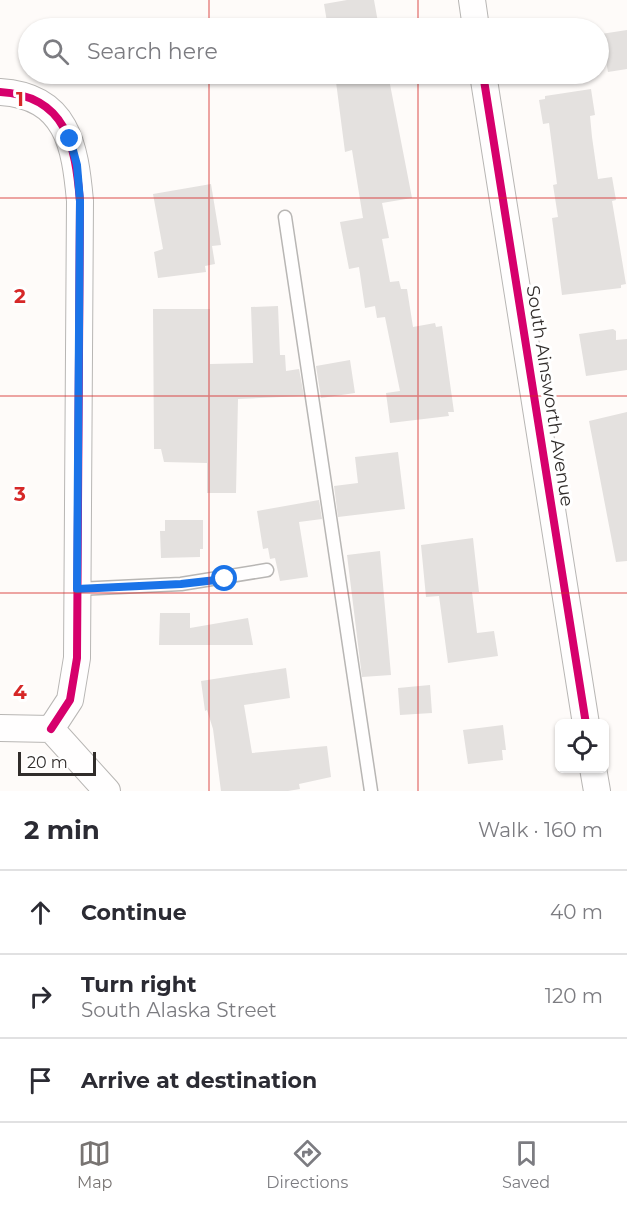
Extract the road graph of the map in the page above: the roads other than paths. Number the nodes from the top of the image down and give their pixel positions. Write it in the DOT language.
graph roads {
  1 [pos="472,0"];
  2 [pos="475,18"];
  3 [pos="485,84"];
  4 [pos="0,92"];
  5 [pos="285,217"];
  6 [pos="267,570"];
  7 [pos="77,589"];
  8 [pos="585,719"];
  9 [pos="0,728"];
  10 [pos="51,729"];
  11 [pos="594,773"];
  12 [pos="107,791"];
  13 [pos="371,791"];
  14 [pos="597,791"];
  1 -- 2 [label="street"];
  3 -- 8 [label="street, South Ainsworth Avenue"];
  4 -- 7 [label="street"];
  5 -- 13 [label="lane"];
  6 -- 7 [label="lane"];
  7 -- 10 [label="street"];
  9 -- 10 [label="street"];
  10 -- 12 [label="street"];
  11 -- 14 [label="street"];
}
